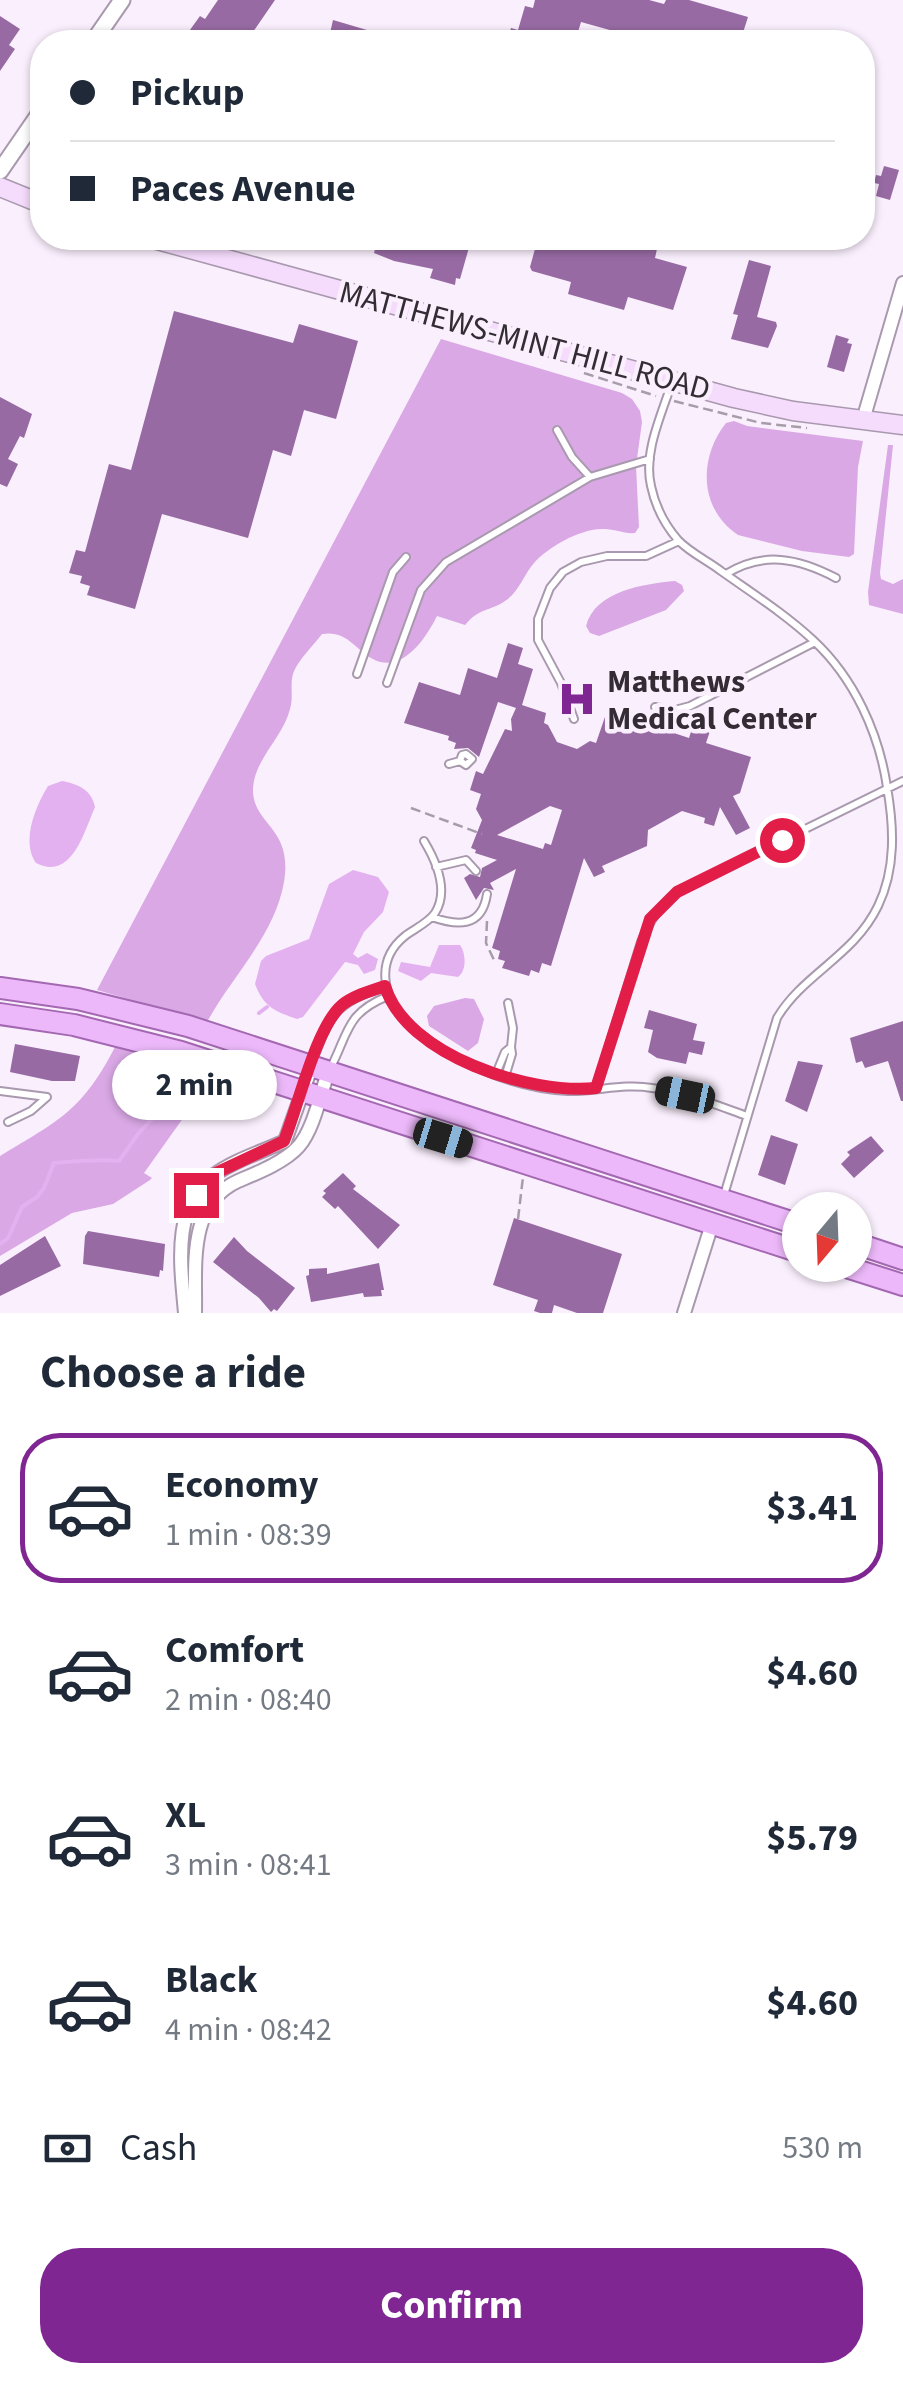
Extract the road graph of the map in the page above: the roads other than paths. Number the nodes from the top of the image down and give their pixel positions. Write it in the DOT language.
graph roads {
  1 [pos="122,0"];
  2 [pos="101,30"];
  3 [pos="30,127"];
  4 [pos="0,171"];
  5 [pos="0,187"];
  6 [pos="30,199"];
  7 [pos="194,250"];
  8 [pos="903,282"];
  9 [pos="672,381"];
  10 [pos="863,420"];
  11 [pos="903,425"];
  12 [pos="557,430"];
  13 [pos="650,459"];
  14 [pos="590,478"];
  15 [pos="679,541"];
  16 [pos="406,557"];
  17 [pos="726,574"];
  18 [pos="836,578"];
  19 [pos="815,642"];
  20 [pos="356,674"];
  21 [pos="388,684"];
  22 [pos="655,706"];
  23 [pos="574,719"];
  24 [pos="460,761"];
  25 [pos="449,764"];
  26 [pos="903,781"];
  27 [pos="888,787"];
  28 [pos="424,840"];
  29 [pos="782,840"];
  30 [pos="791,855"];
  31 [pos="436,867"];
  32 [pos="476,871"];
  33 [pos="487,894"];
  34 [pos="432,917"];
  35 [pos="385,986"];
  36 [pos="0,988"];
  37 [pos="388,996"];
  38 [pos="508,1003"];
  39 [pos="0,1014"];
  40 [pos="0,1028"];
  41 [pos="510,1047"];
  42 [pos="319,1070"];
  43 [pos="496,1074"];
  44 [pos="506,1077"];
  45 [pos="596,1088"];
  46 [pos="0,1090"];
  47 [pos="311,1094"];
  48 [pos="748,1116"];
  49 [pos="8,1122"];
  50 [pos="722,1200"];
  51 [pos="782,1219"];
  52 [pos="712,1224"];
  53 [pos="782,1246"];
  54 [pos="872,1249"];
  55 [pos="903,1259"];
  56 [pos="872,1276"];
  57 [pos="903,1286"];
  58 [pos="185,1313"];
  59 [pos="195,1313"];
  60 [pos="684,1313"];
  1 -- 2 [label="street"];
  3 -- 4 [label="street"];
  5 -- 6 [label="main road"];
  7 -- 9 [label="main road, MATTHEWS-MINT HILL ROAD"];
  8 -- 10 [label="street"];
  9 -- 10 [label="main road, MATTHEWS-MINT HILL ROAD"];
  9 -- 13 [label="lane"];
  10 -- 11 [label="main road, MATTHEWS-MINT HILL ROAD"];
  12 -- 14 [label="lane"];
  13 -- 14 [label="lane"];
  13 -- 15 [label="lane"];
  14 -- 21 [label="lane"];
  15 -- 17 [label="lane"];
  15 -- 23 [label="lane"];
  16 -- 20 [label="lane"];
  17 -- 18 [label="lane"];
  17 -- 19 [label="lane"];
  19 -- 22 [label="lane"];
  19 -- 27 [label="lane"];
  24 -- 25 [label="lane"];
  26 -- 27 [label="lane"];
  27 -- 29 [label="lane"];
  27 -- 48 [label="lane"];
  28 -- 31 [label="lane"];
  29 -- 30 [label="lane"];
  29 -- 45 [label="lane"];
  31 -- 32 [label="lane"];
  31 -- 34 [label="lane"];
  33 -- 34 [label="lane"];
  34 -- 35 [label="lane"];
  35 -- 37 [label="lane"];
  35 -- 42 [label="lane"];
  36 -- 42 [label="main road"];
  37 -- 42 [label="lane"];
  37 -- 43 [label="lane"];
  38 -- 41 [label="lane"];
  39 -- 40 [label="lane"];
  39 -- 47 [label="main road"];
  41 -- 43 [label="lane"];
  41 -- 44 [label="lane"];
  42 -- 47 [label="street"];
  42 -- 50 [label="main road"];
  43 -- 44 [label="lane"];
  44 -- 45 [label="lane"];
  45 -- 48 [label="lane"];
  46 -- 49 [label="lane"];
  47 -- 52 [label="main road"];
  47 -- 58 [label="street"];
  47 -- 59 [label="street"];
  48 -- 50 [label="lane"];
  50 -- 51 [label="main road"];
  52 -- 53 [label="main road"];
  52 -- 60 [label="street"];
  54 -- 55 [label="main road"];
  56 -- 57 [label="main road"];
}
